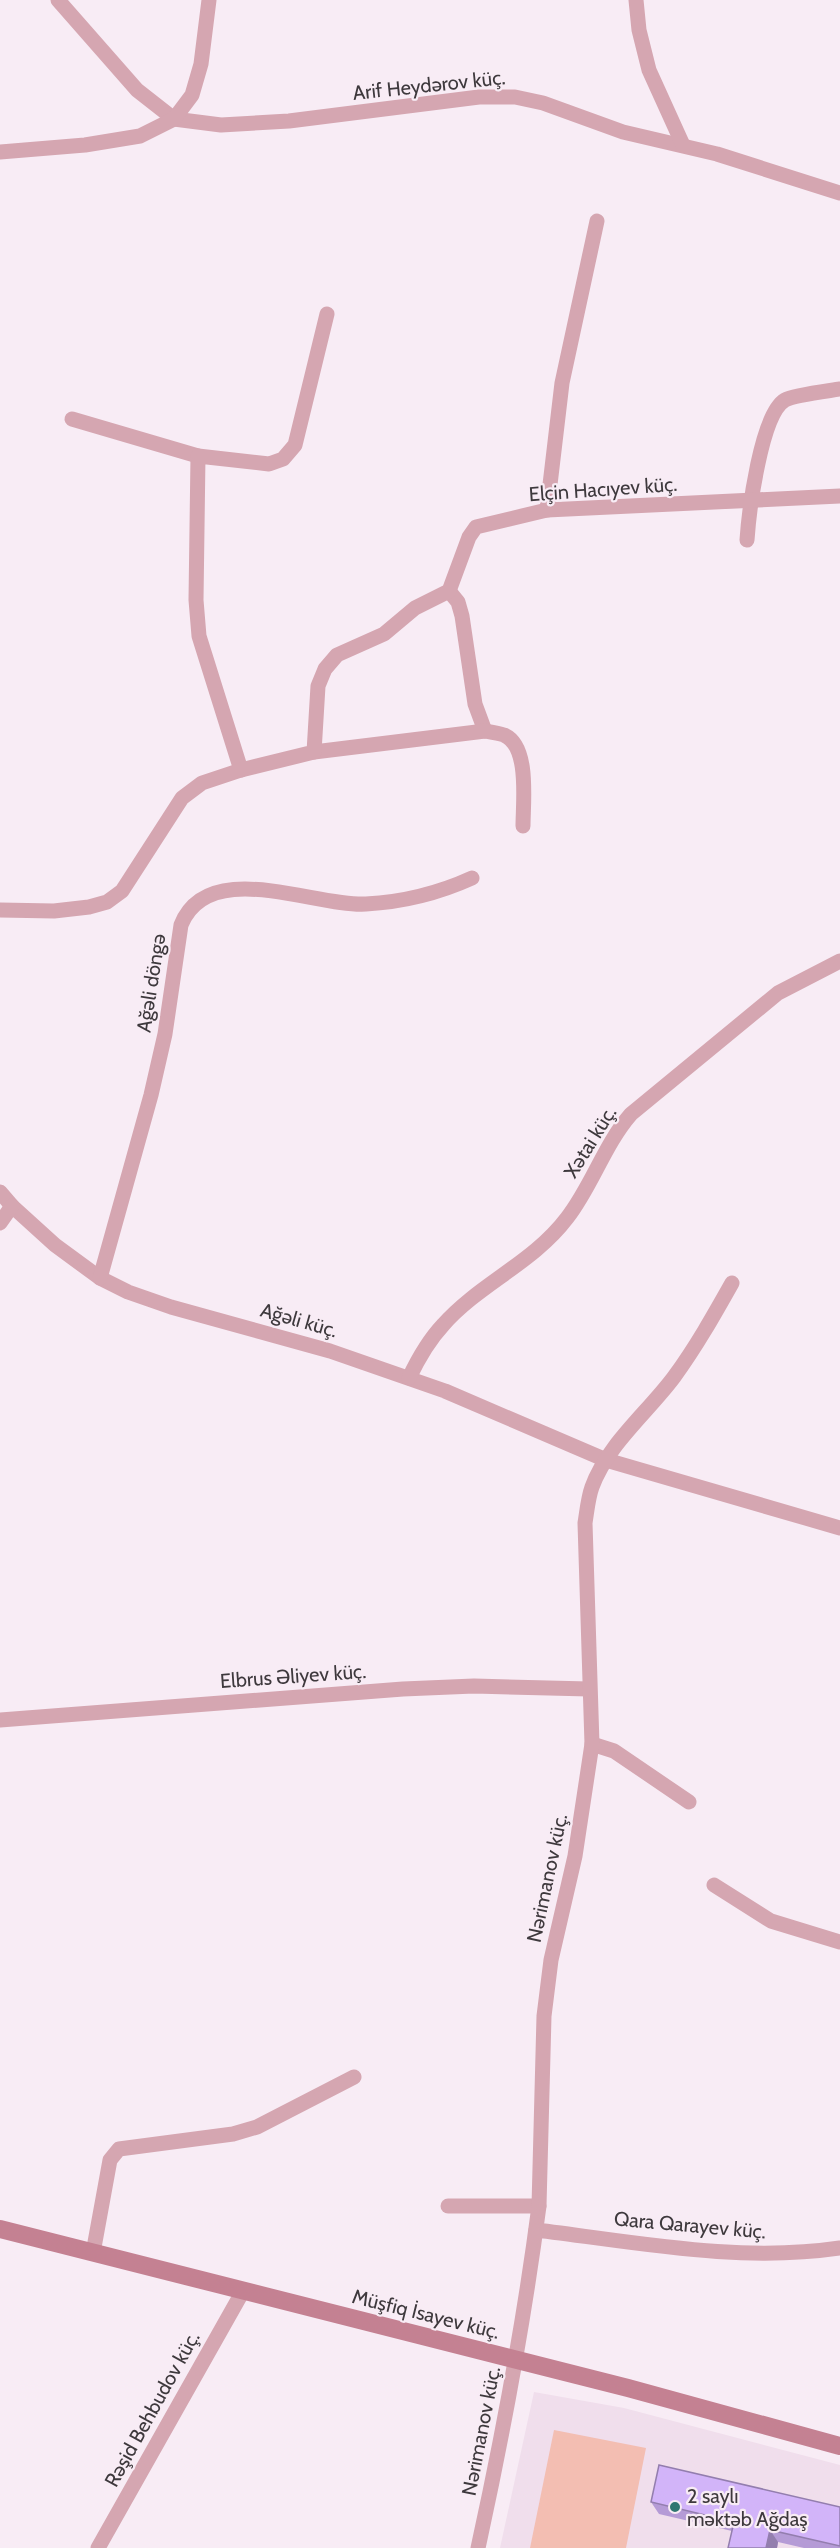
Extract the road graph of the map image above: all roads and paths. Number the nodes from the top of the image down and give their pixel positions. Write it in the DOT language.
graph roads {
  1 [pos="58,0"];
  2 [pos="209,0"];
  3 [pos="636,0"];
  4 [pos="174,119"];
  5 [pos="683,146"];
  6 [pos="0,152"];
  7 [pos="840,193"];
  8 [pos="597,221"];
  9 [pos="327,314"];
  10 [pos="840,389"];
  11 [pos="72,419"];
  12 [pos="198,456"];
  13 [pos="840,496"];
  14 [pos="750,501"];
  15 [pos="547,510"];
  16 [pos="747,540"];
  17 [pos="449,591"];
  18 [pos="485,731"];
  19 [pos="314,752"];
  20 [pos="241,770"];
  21 [pos="523,826"];
  22 [pos="472,878"];
  23 [pos="0,910"];
  24 [pos="840,961"];
  25 [pos="0,1192"];
  26 [pos="12,1206"];
  27 [pos="0,1224"];
  28 [pos="100,1278"];
  29 [pos="732,1283"];
  30 [pos="409,1378"];
  31 [pos="606,1460"];
  32 [pos="840,1528"];
  33 [pos="589,1689"];
  34 [pos="0,1720"];
  35 [pos="592,1744"];
  36 [pos="690,1802"];
  37 [pos="714,1885"];
  38 [pos="840,1942"];
  39 [pos="354,2077"];
  40 [pos="448,2206"];
  41 [pos="539,2206"];
  42 [pos="0,2229"];
  43 [pos="536,2230"];
  44 [pos="840,2248"];
  45 [pos="93,2253"];
  46 [pos="243,2291"];
  47 [pos="517,2361"];
  48 [pos="840,2446"];
  49 [pos="98,2548"];
  50 [pos="478,2548"];
  1 -- 4 [label="street"];
  2 -- 4 [label="street"];
  3 -- 5 [label="street"];
  4 -- 5 [label="street, Arif Heydərov küç."];
  4 -- 6 [label="street"];
  5 -- 7 [label="street, Arif Heydərov küç."];
  8 -- 15 [label="street"];
  9 -- 12 [label="street"];
  10 -- 14 [label="street"];
  11 -- 12 [label="street"];
  12 -- 20 [label="street"];
  13 -- 14 [label="street, Elçin Hacıyev küç."];
  14 -- 15 [label="street, Elçin Hacıyev küç."];
  14 -- 16 [label="street"];
  15 -- 17 [label="street, Elçin Hacıyev küç."];
  17 -- 18 [label="street"];
  17 -- 19 [label="street"];
  18 -- 19 [label="street"];
  18 -- 21 [label="street"];
  19 -- 20 [label="street"];
  20 -- 23 [label="street"];
  22 -- 28 [label="street, Ağəli döngə"];
  24 -- 30 [label="street, Xətai küç."];
  25 -- 26 [label="street, Ağəli küç."];
  26 -- 27 [label="street"];
  26 -- 28 [label="street, Ağəli küç."];
  28 -- 30 [label="street, Ağəli küç."];
  29 -- 31 [label="street, Nərimanov küç."];
  30 -- 31 [label="street, Ağəli küç."];
  31 -- 32 [label="street"];
  31 -- 33 [label="street, Nərimanov küç."];
  33 -- 34 [label="street, Elbrus Əliyev küç."];
  33 -- 35 [label="street, Nərimanov küç."];
  35 -- 36 [label="street"];
  35 -- 41 [label="street, Nərimanov küç."];
  37 -- 38 [label="street"];
  39 -- 45 [label="street"];
  40 -- 41 [label="street"];
  41 -- 43 [label="street, Nərimanov küç."];
  42 -- 45 [label="street, Müşfiq İsayev küç."];
  43 -- 44 [label="street, Qara Qarayev küç."];
  43 -- 47 [label="street, Nərimanov küç."];
  45 -- 46 [label="street, Müşfiq İsayev küç."];
  46 -- 47 [label="street, Müşfiq İsayev küç."];
  46 -- 49 [label="street, Rəşid Behbudov küç."];
  47 -- 48 [label="street, Müşfiq İsayev küç."];
  47 -- 50 [label="street, Nərimanov küç."];
}
